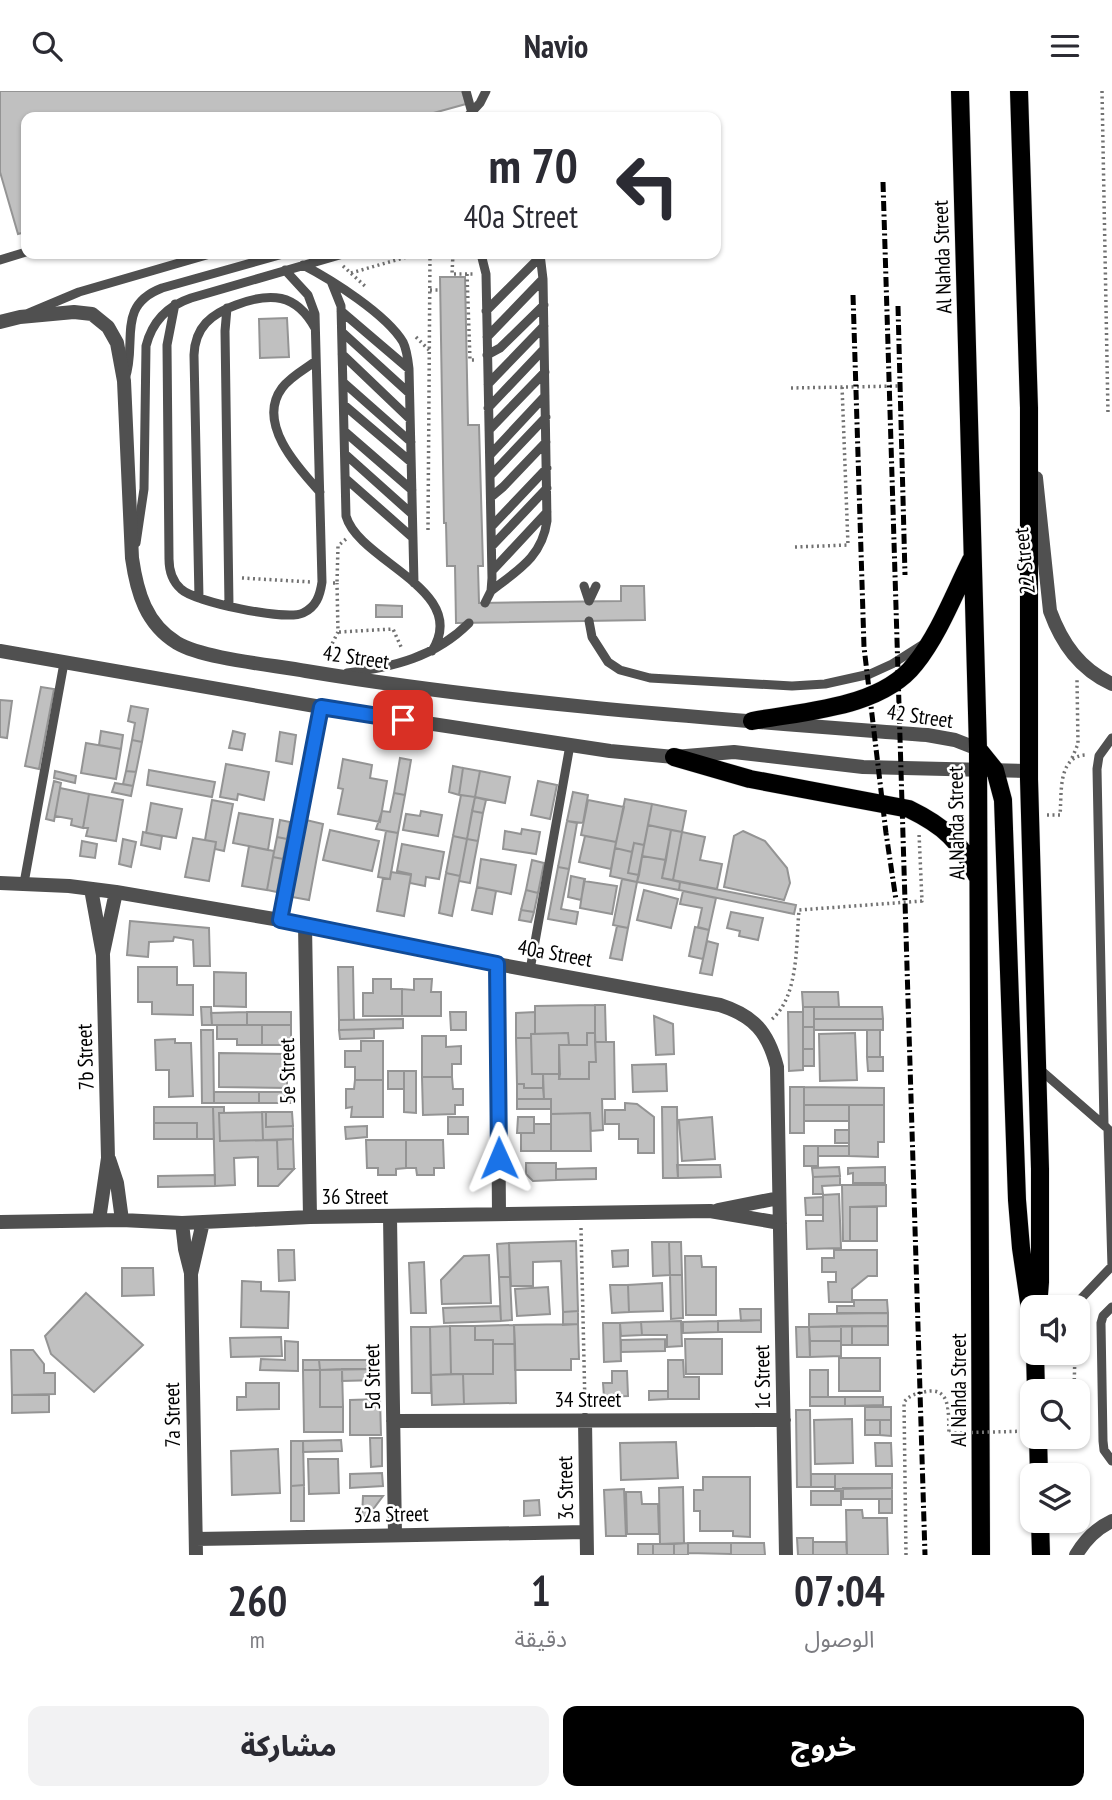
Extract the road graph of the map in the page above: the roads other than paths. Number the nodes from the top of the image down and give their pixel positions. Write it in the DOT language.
graph roads {
  1 [pos="466,91"];
  2 [pos="486,91"];
  3 [pos="960,91"];
  4 [pos="1019,91"];
  5 [pos="469,112"];
  6 [pos="471,112"];
  7 [pos="21,254"];
  8 [pos="193,259"];
  9 [pos="265,259"];
  10 [pos="325,259"];
  11 [pos="482,259"];
  12 [pos="537,259"];
  13 [pos="541,259"];
  14 [pos="0,260"];
  15 [pos="303,265"];
  16 [pos="285,270"];
  17 [pos="543,279"];
  18 [pos="331,281"];
  19 [pos="175,304"];
  20 [pos="544,305"];
  21 [pos="227,309"];
  22 [pos="341,311"];
  23 [pos="486,311"];
  24 [pos="20,317"];
  25 [pos="0,322"];
  26 [pos="544,326"];
  27 [pos="316,328"];
  28 [pos="342,332"];
  29 [pos="487,337"];
  30 [pos="544,349"];
  31 [pos="342,354"];
  32 [pos="487,355"];
  33 [pos="316,361"];
  34 [pos="409,369"];
  35 [pos="545,372"];
  36 [pos="124,381"];
  37 [pos="343,382"];
  38 [pos="488,384"];
  39 [pos="410,393"];
  40 [pos="545,396"];
  41 [pos="344,405"];
  42 [pos="488,408"];
  43 [pos="1028,408"];
  44 [pos="546,417"];
  45 [pos="410,419"];
  46 [pos="489,430"];
  47 [pos="344,431"];
  48 [pos="411,442"];
  49 [pos="546,442"];
  50 [pos="345,454"];
  51 [pos="490,454"];
  52 [pos="411,462"];
  53 [pos="547,468"];
  54 [pos="490,475"];
  55 [pos="345,478"];
  56 [pos="547,488"];
  57 [pos="412,490"];
  58 [pos="320,492"];
  59 [pos="491,496"];
  60 [pos="547,512"];
  61 [pos="412,514"];
  62 [pos="491,527"];
  63 [pos="413,539"];
  64 [pos="492,546"];
  65 [pos="973,557"];
  66 [pos="132,558"];
  67 [pos="492,571"];
  68 [pos="414,583"];
  69 [pos="584,586"];
  70 [pos="596,586"];
  71 [pos="491,591"];
  72 [pos="199,598"];
  73 [pos="485,603"];
  74 [pos="229,606"];
  75 [pos="589,621"];
  76 [pos="469,623"];
  77 [pos="932,638"];
  78 [pos="0,651"];
  79 [pos="432,651"];
  80 [pos="64,663"];
  81 [pos="328,674"];
  82 [pos="1112,684"];
  83 [pos="321,707"];
  84 [pos="752,721"];
  85 [pos="1112,739"];
  86 [pos="570,745"];
  87 [pos="978,749"];
  88 [pos="674,757"];
  89 [pos="986,770"];
  90 [pos="1029,771"];
  91 [pos="979,880"];
  92 [pos="0,883"];
  93 [pos="24,883"];
  94 [pos="91,889"];
  95 [pos="116,892"];
  96 [pos="280,920"];
  97 [pos="305,925"];
  98 [pos="103,954"];
  99 [pos="497,964"];
  100 [pos="530,970"];
  101 [pos="1037,1067"];
  102 [pos="1108,1129"];
  103 [pos="108,1158"];
  104 [pos="779,1198"];
  105 [pos="710,1212"];
  106 [pos="499,1214"];
  107 [pos="310,1217"];
  108 [pos="390,1217"];
  109 [pos="99,1220"];
  110 [pos="122,1220"];
  111 [pos="0,1222"];
  112 [pos="203,1222"];
  113 [pos="182,1223"];
  114 [pos="780,1223"];
  115 [pos="1112,1266"];
  116 [pos="191,1274"];
  117 [pos="1028,1295"];
  118 [pos="1039,1295"];
  119 [pos="1084,1295"];
  120 [pos="1112,1307"];
  121 [pos="585,1420"];
  122 [pos="783,1420"];
  123 [pos="393,1421"];
  124 [pos="1112,1461"];
  125 [pos="1112,1521"];
  126 [pos="586,1532"];
  127 [pos="1040,1533"];
  128 [pos="395,1535"];
  129 [pos="196,1539"];
  130 [pos="196,1555"];
  131 [pos="587,1555"];
  132 [pos="786,1555"];
  133 [pos="981,1555"];
  134 [pos="1041,1555"];
  135 [pos="1076,1555"];
  1 -- 5 [label="lane"];
  2 -- 6 [label="lane"];
  3 -- 65 [label="main road, Al Nahda Street"];
  4 -- 43 [label="main road"];
  7 -- 14 [label="lane"];
  8 -- 24 [label="lane"];
  9 -- 36 [label="lane"];
  10 -- 15 [label="lane"];
  11 -- 23 [label="lane"];
  12 -- 23 [label="lane"];
  13 -- 17 [label="lane"];
  15 -- 16 [label="lane"];
  15 -- 18 [label="lane"];
  16 -- 19 [label="lane"];
  16 -- 27 [label="lane"];
  17 -- 20 [label="lane"];
  17 -- 29 [label="lane"];
  18 -- 22 [label="lane"];
  18 -- 34 [label="lane"];
  19 -- 66 [label="lane"];
  19 -- 72 [label="lane"];
  20 -- 26 [label="lane"];
  20 -- 32 [label="lane"];
  21 -- 27 [label="lane"];
  21 -- 72 [label="lane"];
  21 -- 74 [label="lane"];
  22 -- 28 [label="lane"];
  22 -- 34 [label="lane"];
  23 -- 29 [label="lane"];
  24 -- 25 [label="street, 42 Street"];
  24 -- 36 [label="street, 42 Street"];
  26 -- 30 [label="lane"];
  26 -- 38 [label="lane"];
  27 -- 33 [label="lane"];
  28 -- 31 [label="lane"];
  28 -- 39 [label="lane"];
  29 -- 32 [label="lane"];
  30 -- 35 [label="lane"];
  30 -- 42 [label="lane"];
  31 -- 37 [label="lane"];
  31 -- 45 [label="lane"];
  32 -- 38 [label="lane"];
  33 -- 58 [label="lane"];
  33 -- 58 [label="lane"];
  34 -- 39 [label="lane"];
  35 -- 40 [label="lane"];
  35 -- 46 [label="lane"];
  36 -- 66 [label="street, 42 Street"];
  37 -- 41 [label="lane"];
  37 -- 48 [label="lane"];
  38 -- 42 [label="lane"];
  39 -- 45 [label="lane"];
  40 -- 44 [label="lane"];
  40 -- 51 [label="lane"];
  41 -- 47 [label="lane"];
  41 -- 52 [label="lane"];
  42 -- 46 [label="lane"];
  43 -- 82 [label="street, 22 Street"];
  43 -- 90 [label="main road"];
  44 -- 49 [label="lane"];
  44 -- 54 [label="lane"];
  45 -- 48 [label="lane"];
  46 -- 51 [label="lane"];
  47 -- 50 [label="lane"];
  47 -- 57 [label="lane"];
  48 -- 52 [label="lane"];
  49 -- 53 [label="lane"];
  49 -- 59 [label="lane"];
  50 -- 55 [label="lane"];
  50 -- 61 [label="lane"];
  51 -- 54 [label="lane"];
  52 -- 57 [label="lane"];
  53 -- 56 [label="lane"];
  53 -- 62 [label="lane"];
  54 -- 59 [label="lane"];
  55 -- 63 [label="lane"];
  55 -- 68 [label="lane"];
  56 -- 60 [label="lane"];
  56 -- 64 [label="lane"];
  57 -- 61 [label="lane"];
  58 -- 74 [label="lane"];
  59 -- 62 [label="lane"];
  60 -- 67 [label="lane"];
  60 -- 71 [label="lane"];
  61 -- 63 [label="lane"];
  62 -- 64 [label="lane"];
  63 -- 68 [label="lane"];
  64 -- 67 [label="lane"];
  65 -- 77 [label="main road"];
  65 -- 87 [label="main road, Al Nahda Street"];
  66 -- 81 [label="street, 42 Street"];
  67 -- 71 [label="lane"];
  68 -- 79 [label="lane"];
  69 -- 70 [label="lane"];
  71 -- 73 [label="lane"];
  72 -- 74 [label="lane"];
  75 -- 77 [label="lane"];
  76 -- 79 [label="lane"];
  77 -- 84 [label="main road"];
  78 -- 80 [label="street"];
  79 -- 81 [label="lane"];
  80 -- 83 [label="street"];
  80 -- 93 [label="lane"];
  81 -- 84 [label="street, 42 Street"];
  83 -- 86 [label="street"];
  83 -- 96 [label="lane"];
  84 -- 87 [label="street, 42 Street"];
  85 -- 102 [label="lane"];
  86 -- 88 [label="street"];
  86 -- 100 [label="lane"];
  87 -- 89 [label="main road"];
  88 -- 89 [label="street"];
  88 -- 91 [label="main road"];
  89 -- 90 [label="street"];
  89 -- 91 [label="main road, Al Nahda Street"];
  89 -- 117 [label="main road"];
  90 -- 101 [label="main road"];
  91 -- 133 [label="main road, Al Nahda Street"];
  92 -- 93 [label="street, 40a Street"];
  93 -- 94 [label="street, 40a Street"];
  94 -- 95 [label="street, 40a Street"];
  94 -- 98 [label="street, 7b Street"];
  95 -- 96 [label="street, 40a Street"];
  95 -- 98 [label="street, 7b Street"];
  96 -- 97 [label="street, 40a Street"];
  97 -- 99 [label="street, 40a Street"];
  97 -- 107 [label="street, 5e Street"];
  98 -- 103 [label="street, 7b Street"];
  99 -- 100 [label="street, 40a Street"];
  99 -- 106 [label="street"];
  100 -- 104 [label="street, 40a Street"];
  101 -- 102 [label="lane"];
  101 -- 118 [label="main road"];
  102 -- 115 [label="lane"];
  103 -- 109 [label="street, 7b Street"];
  103 -- 110 [label="street, 7b Street"];
  104 -- 105 [label="street, 36 Street"];
  104 -- 114 [label="street, 1c Street"];
  105 -- 106 [label="street, 36 Street"];
  105 -- 114 [label="street, 36 Street"];
  106 -- 108 [label="street, 36 Street"];
  107 -- 108 [label="street, 36 Street"];
  107 -- 112 [label="street, 36 Street"];
  108 -- 123 [label="street, 5d Street"];
  109 -- 110 [label="street, 36 Street"];
  109 -- 111 [label="street, 36 Street"];
  110 -- 113 [label="street, 36 Street"];
  112 -- 113 [label="street, 36 Street"];
  112 -- 116 [label="street, 7a Street"];
  113 -- 116 [label="street, 7a Street"];
  114 -- 122 [label="street, 1c Street"];
  115 -- 119 [label="lane"];
  116 -- 129 [label="street, 7a Street"];
  120 -- 124 [label="lane"];
  121 -- 122 [label="street, 34 Street"];
  121 -- 123 [label="street, 34 Street"];
  121 -- 126 [label="street, 3c Street"];
  122 -- 132 [label="street, 1c Street"];
  123 -- 128 [label="street, 5d Street"];
  125 -- 135 [label="street"];
  126 -- 128 [label="street, 32a Street"];
  126 -- 131 [label="street, 3c Street"];
  127 -- 134 [label="main road"];
  128 -- 129 [label="street, 32a Street"];
  129 -- 130 [label="street, 7a Street"];
}
